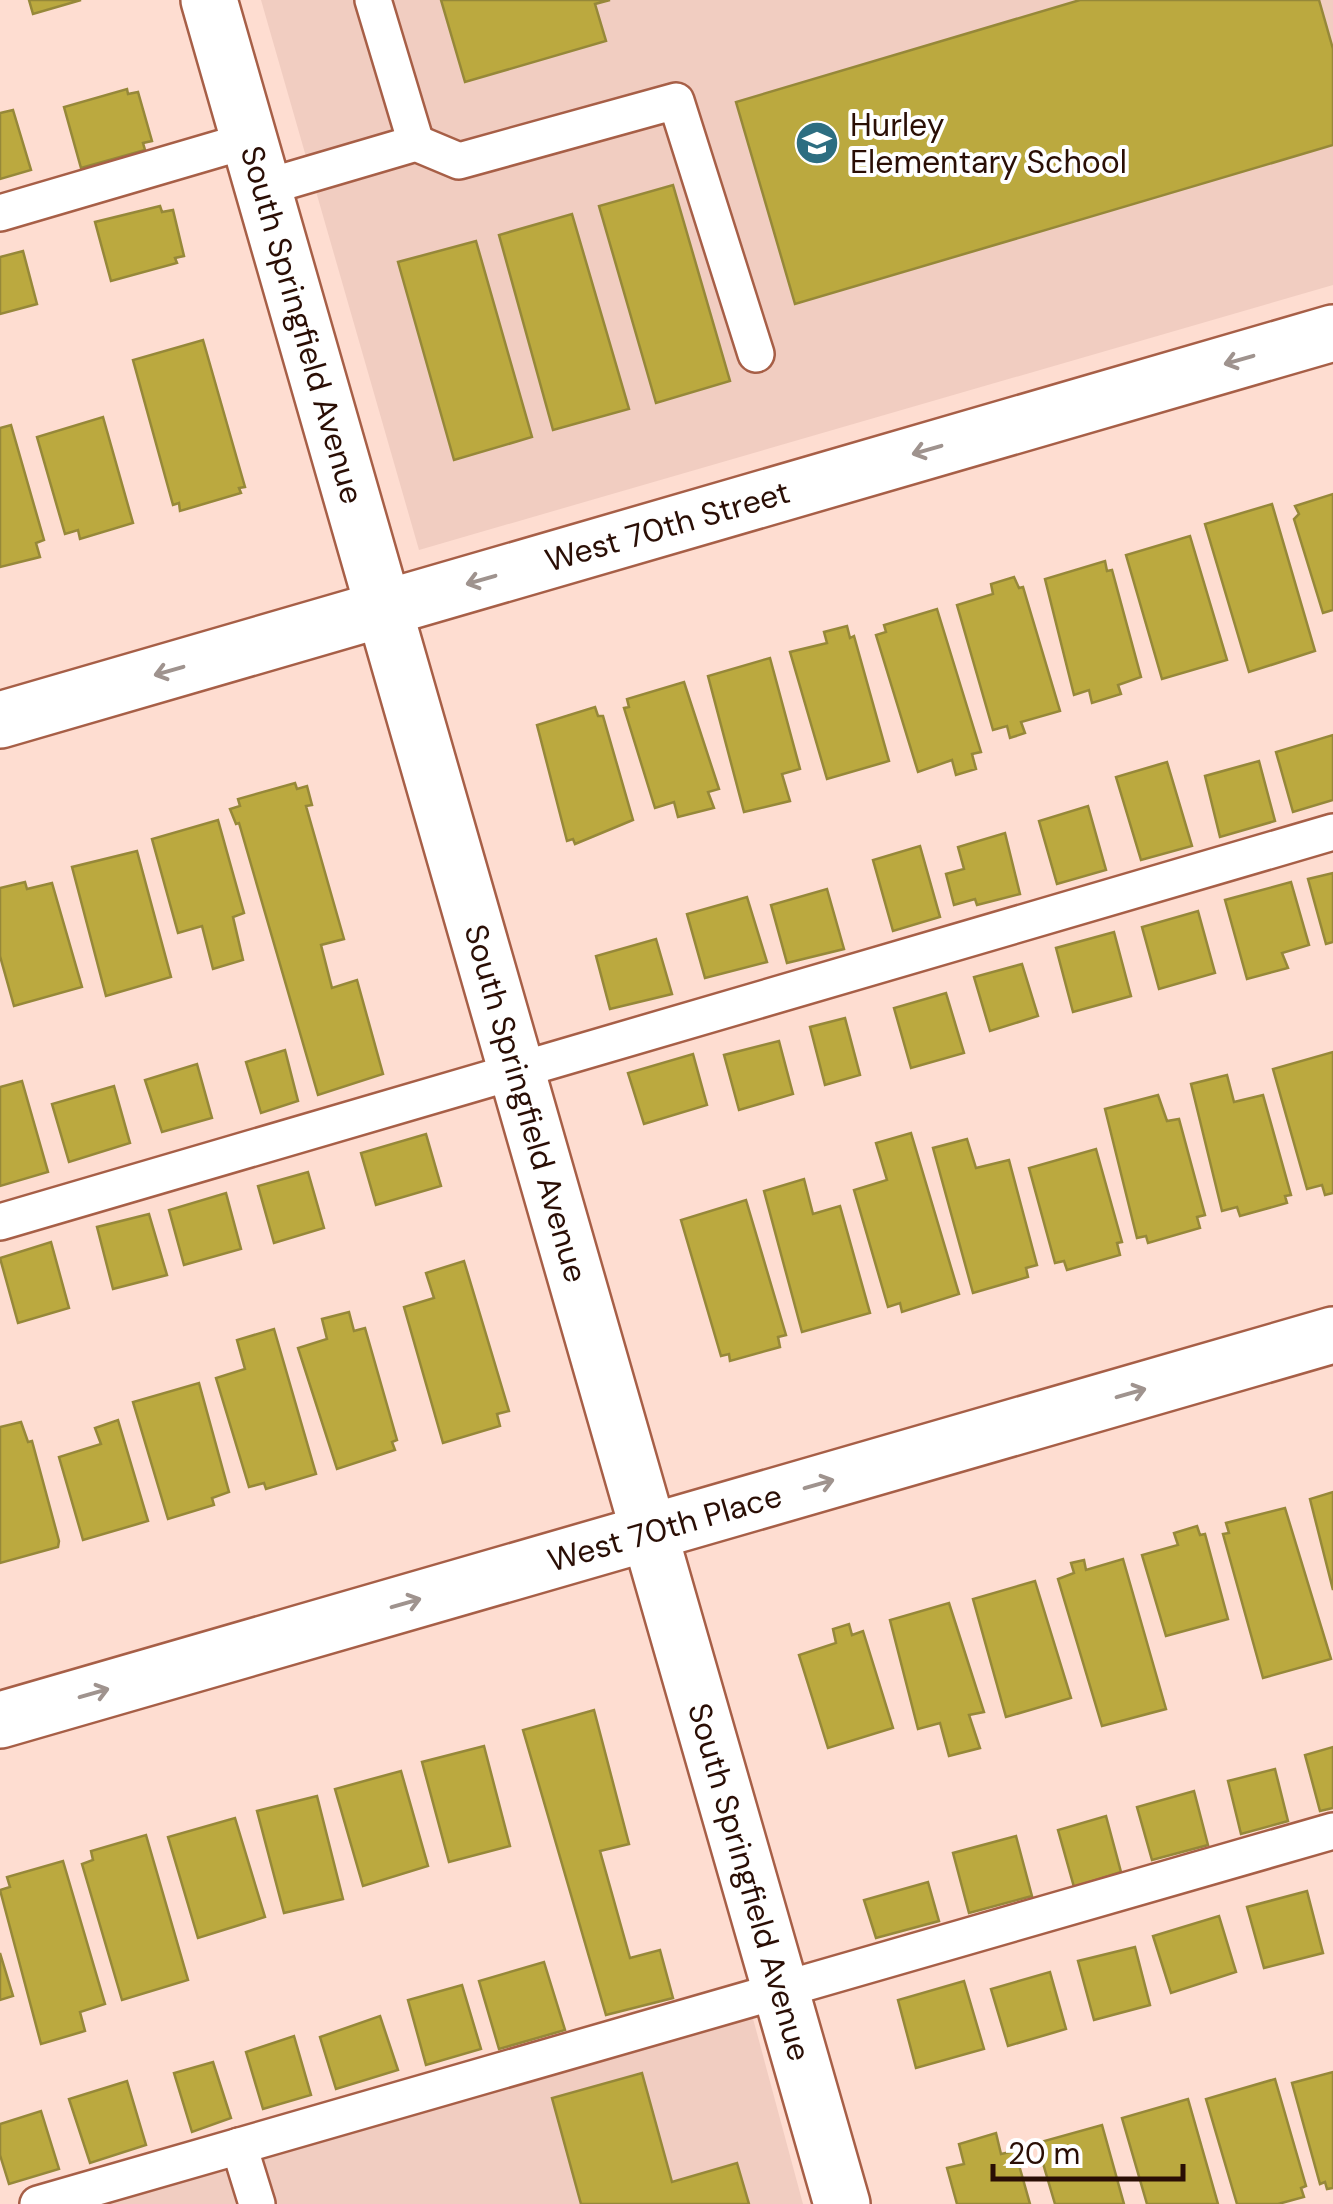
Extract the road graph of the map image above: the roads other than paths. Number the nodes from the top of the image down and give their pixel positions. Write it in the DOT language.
graph roads {
  1 [pos="209,0"];
  2 [pos="373,0"];
  3 [pos="416,144"];
  4 [pos="256,164"];
  5 [pos="0,213"];
  6 [pos="1333,333"];
  7 [pos="756,354"];
  8 [pos="384,608"];
  9 [pos="0,720"];
  10 [pos="1333,832"];
  11 [pos="516,1070"];
  12 [pos="0,1222"];
  13 [pos="1333,1335"];
  14 [pos="649,1532"];
  15 [pos="0,1720"];
  16 [pos="1333,1831"];
  17 [pos="780,1990"];
  18 [pos="239,2146"];
  19 [pos="38,2204"];
  20 [pos="257,2204"];
  21 [pos="842,2204"];
  1 -- 4 [label="street, South Springfield Avenue"];
  2 -- 3 [label="lane"];
  3 -- 4 [label="lane"];
  3 -- 7 [label="lane"];
  4 -- 5 [label="lane"];
  4 -- 8 [label="street, South Springfield Avenue"];
  6 -- 8 [label="street, West 70th Street, one-way"];
  8 -- 9 [label="street, West 70th Street, one-way"];
  8 -- 11 [label="street, South Springfield Avenue"];
  10 -- 11 [label="lane"];
  11 -- 12 [label="lane"];
  11 -- 14 [label="street, South Springfield Avenue"];
  14 -- 13 [label="street, West 70th Place, one-way"];
  15 -- 14 [label="street, West 70th Place, one-way"];
  14 -- 17 [label="street, South Springfield Avenue"];
  16 -- 17 [label="lane"];
  17 -- 18 [label="lane"];
  17 -- 21 [label="street, South Springfield Avenue"];
  18 -- 19 [label="lane"];
  18 -- 20 [label="lane"];
}
